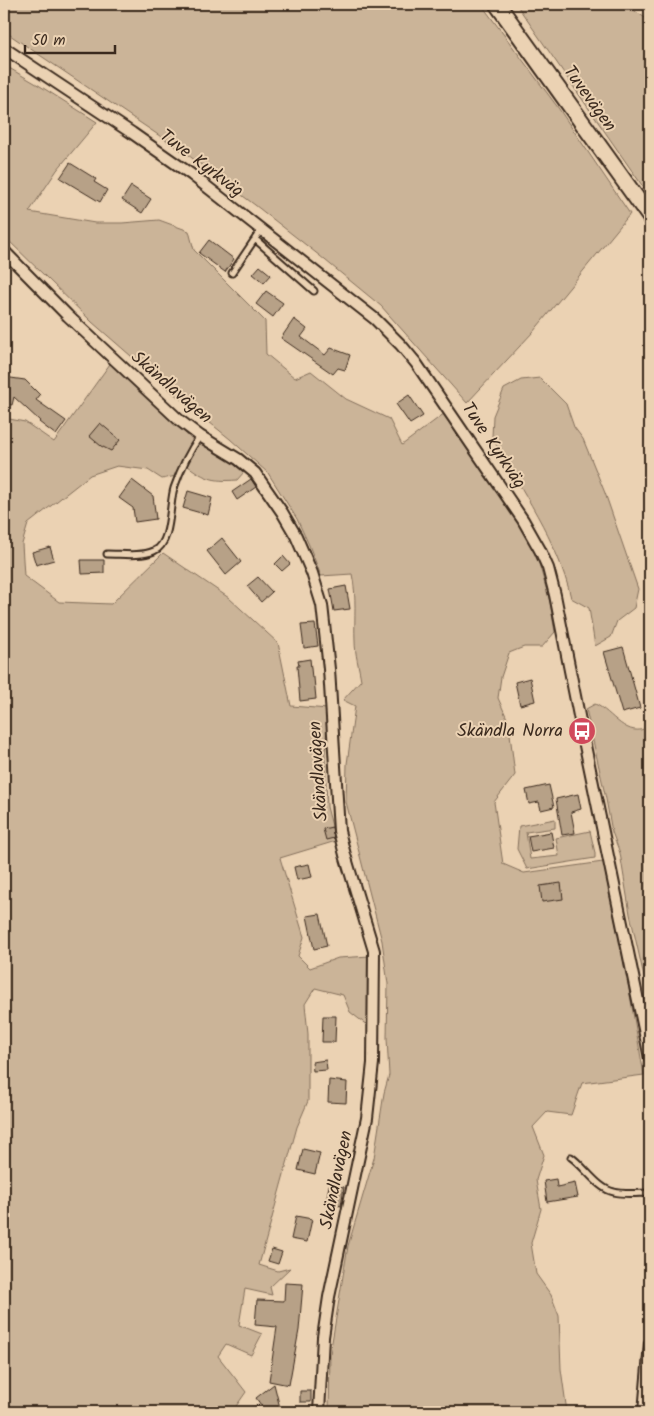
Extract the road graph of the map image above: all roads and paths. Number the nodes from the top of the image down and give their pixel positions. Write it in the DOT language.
graph roads {
  1 [pos="497,4"];
  2 [pos="4,48"];
  3 [pos="650,217"];
  4 [pos="261,230"];
  5 [pos="254,239"];
  6 [pos="4,251"];
  7 [pos="232,273"];
  8 [pos="314,290"];
  9 [pos="200,436"];
  10 [pos="108,554"];
  11 [pos="650,1058"];
  12 [pos="571,1157"];
  13 [pos="650,1193"];
  14 [pos="650,1343"];
  15 [pos="319,1412"];
  16 [pos="644,1412"];
  1 -- 3 [label="main road, Tuvevägen"];
  2 -- 4 [label="street, Tuve Kyrkväg"];
  4 -- 5 [label="lane"];
  4 -- 11 [label="street, Tuve Kyrkväg"];
  5 -- 7 [label="lane"];
  5 -- 8 [label="lane"];
  6 -- 9 [label="street, Skändlavägen"];
  9 -- 10 [label="lane"];
  9 -- 15 [label="street, Skändlavägen"];
  12 -- 13 [label="lane"];
  14 -- 16 [label="street"];
}
